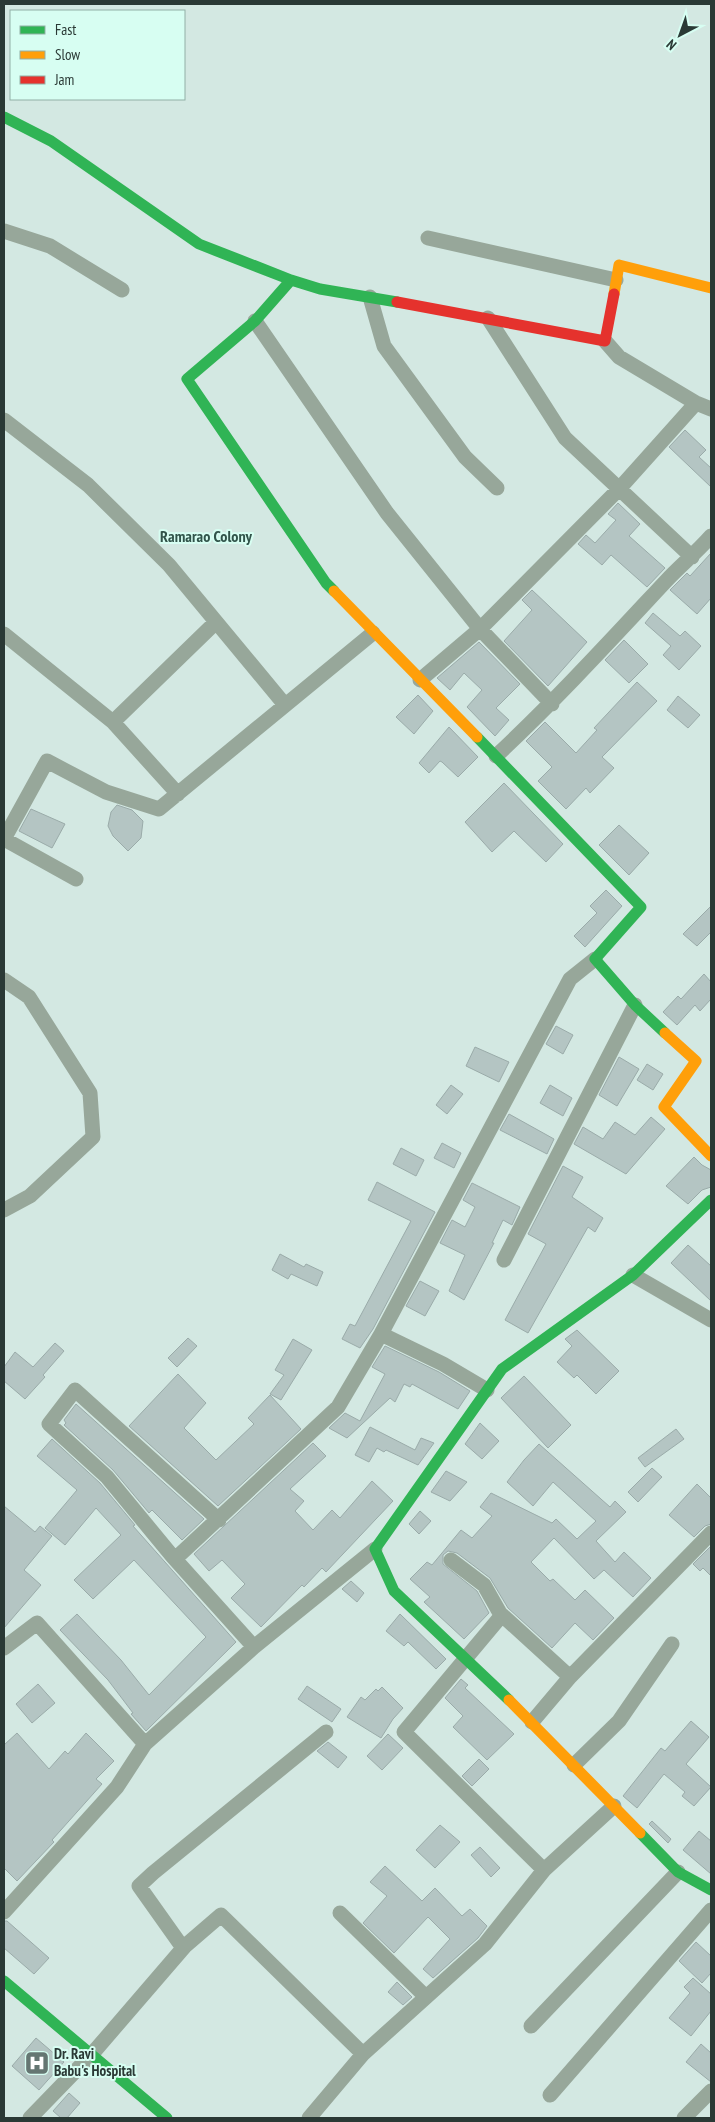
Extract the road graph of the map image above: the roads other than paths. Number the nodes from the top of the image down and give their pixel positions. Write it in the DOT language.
graph roads {
  1 [pos="4,117"];
  2 [pos="4,231"];
  3 [pos="428,238"];
  4 [pos="291,280"];
  5 [pos="616,280"];
  6 [pos="711,288"];
  7 [pos="122,290"];
  8 [pos="370,297"];
  9 [pos="488,318"];
  10 [pos="255,321"];
  11 [pos="605,341"];
  12 [pos="696,403"];
  13 [pos="711,409"];
  14 [pos="4,420"];
  15 [pos="496,488"];
  16 [pos="619,489"];
  17 [pos="711,536"];
  18 [pos="692,558"];
  19 [pos="216,622"];
  20 [pos="480,629"];
  21 [pos="374,633"];
  22 [pos="4,634"];
  23 [pos="420,680"];
  24 [pos="552,704"];
  25 [pos="285,706"];
  26 [pos="113,722"];
  27 [pos="496,756"];
  28 [pos="178,794"];
  29 [pos="4,839"];
  30 [pos="76,879"];
  31 [pos="595,959"];
  32 [pos="4,980"];
  33 [pos="635,1005"];
  34 [pos="711,1156"];
  35 [pos="711,1200"];
  36 [pos="4,1210"];
  37 [pos="504,1260"];
  38 [pos="632,1275"];
  39 [pos="711,1320"];
  40 [pos="381,1334"];
  41 [pos="487,1390"];
  42 [pos="219,1520"];
  43 [pos="711,1533"];
  44 [pos="375,1549"];
  45 [pos="175,1559"];
  46 [pos="451,1560"];
  47 [pos="501,1615"];
  48 [pos="672,1644"];
  49 [pos="254,1647"];
  50 [pos="4,1648"];
  51 [pos="464,1658"];
  52 [pos="570,1677"];
  53 [pos="532,1722"];
  54 [pos="326,1732"];
  55 [pos="145,1744"];
  56 [pos="574,1765"];
  57 [pos="614,1806"];
  58 [pos="544,1870"];
  59 [pos="678,1872"];
  60 [pos="711,1890"];
  61 [pos="711,1910"];
  62 [pos="4,1912"];
  63 [pos="340,1913"];
  64 [pos="183,1948"];
  65 [pos="4,1981"];
  66 [pos="426,1997"];
  67 [pos="531,2026"];
  68 [pos="92,2054"];
  69 [pos="363,2054"];
  70 [pos="711,2092"];
  71 [pos="550,2095"];
  72 [pos="30,2118"];
  73 [pos="167,2118"];
  74 [pos="309,2118"];
  75 [pos="684,2118"];
  1 -- 4 [label="street"];
  2 -- 7 [label="street"];
  3 -- 5 [label="street"];
  4 -- 8 [label="street"];
  4 -- 10 [label="street"];
  5 -- 6 [label="street"];
  5 -- 11 [label="street"];
  8 -- 9 [label="street"];
  8 -- 15 [label="street"];
  9 -- 11 [label="street"];
  9 -- 16 [label="street"];
  10 -- 20 [label="street"];
  10 -- 21 [label="street"];
  11 -- 12 [label="street"];
  12 -- 13 [label="street"];
  12 -- 16 [label="street"];
  14 -- 19 [label="street"];
  16 -- 18 [label="street"];
  16 -- 20 [label="street"];
  17 -- 18 [label="street"];
  18 -- 24 [label="street"];
  19 -- 25 [label="street"];
  19 -- 26 [label="street"];
  20 -- 23 [label="street"];
  20 -- 24 [label="street"];
  21 -- 23 [label="street"];
  21 -- 25 [label="street"];
  22 -- 26 [label="street"];
  23 -- 27 [label="street"];
  24 -- 27 [label="street"];
  25 -- 28 [label="street"];
  26 -- 28 [label="street"];
  27 -- 31 [label="street"];
  28 -- 29 [label="street"];
  29 -- 30 [label="street"];
  31 -- 33 [label="street"];
  31 -- 40 [label="street"];
  32 -- 36 [label="street"];
  33 -- 34 [label="street"];
  33 -- 37 [label="street"];
  35 -- 38 [label="street"];
  38 -- 39 [label="street"];
  38 -- 41 [label="street"];
  40 -- 41 [label="street"];
  40 -- 42 [label="street"];
  41 -- 44 [label="street"];
  42 -- 45 [label="street"];
  42 -- 45 [label="street"];
  43 -- 52 [label="street"];
  44 -- 49 [label="street"];
  44 -- 51 [label="street"];
  45 -- 49 [label="street"];
  46 -- 47 [label="street"];
  47 -- 51 [label="street"];
  47 -- 52 [label="street"];
  48 -- 56 [label="street"];
  49 -- 55 [label="street"];
  50 -- 55 [label="street"];
  51 -- 53 [label="street"];
  51 -- 58 [label="street"];
  52 -- 53 [label="street"];
  53 -- 56 [label="street"];
  54 -- 64 [label="street"];
  55 -- 62 [label="street"];
  56 -- 57 [label="street"];
  57 -- 58 [label="street"];
  57 -- 59 [label="street"];
  58 -- 66 [label="street"];
  59 -- 60 [label="street"];
  59 -- 67 [label="street"];
  61 -- 71 [label="street"];
  63 -- 66 [label="street"];
  64 -- 68 [label="street"];
  64 -- 69 [label="street"];
  65 -- 68 [label="street"];
  66 -- 69 [label="street"];
  68 -- 72 [label="street"];
  68 -- 73 [label="street"];
  69 -- 74 [label="street"];
  70 -- 75 [label="street"];
}
